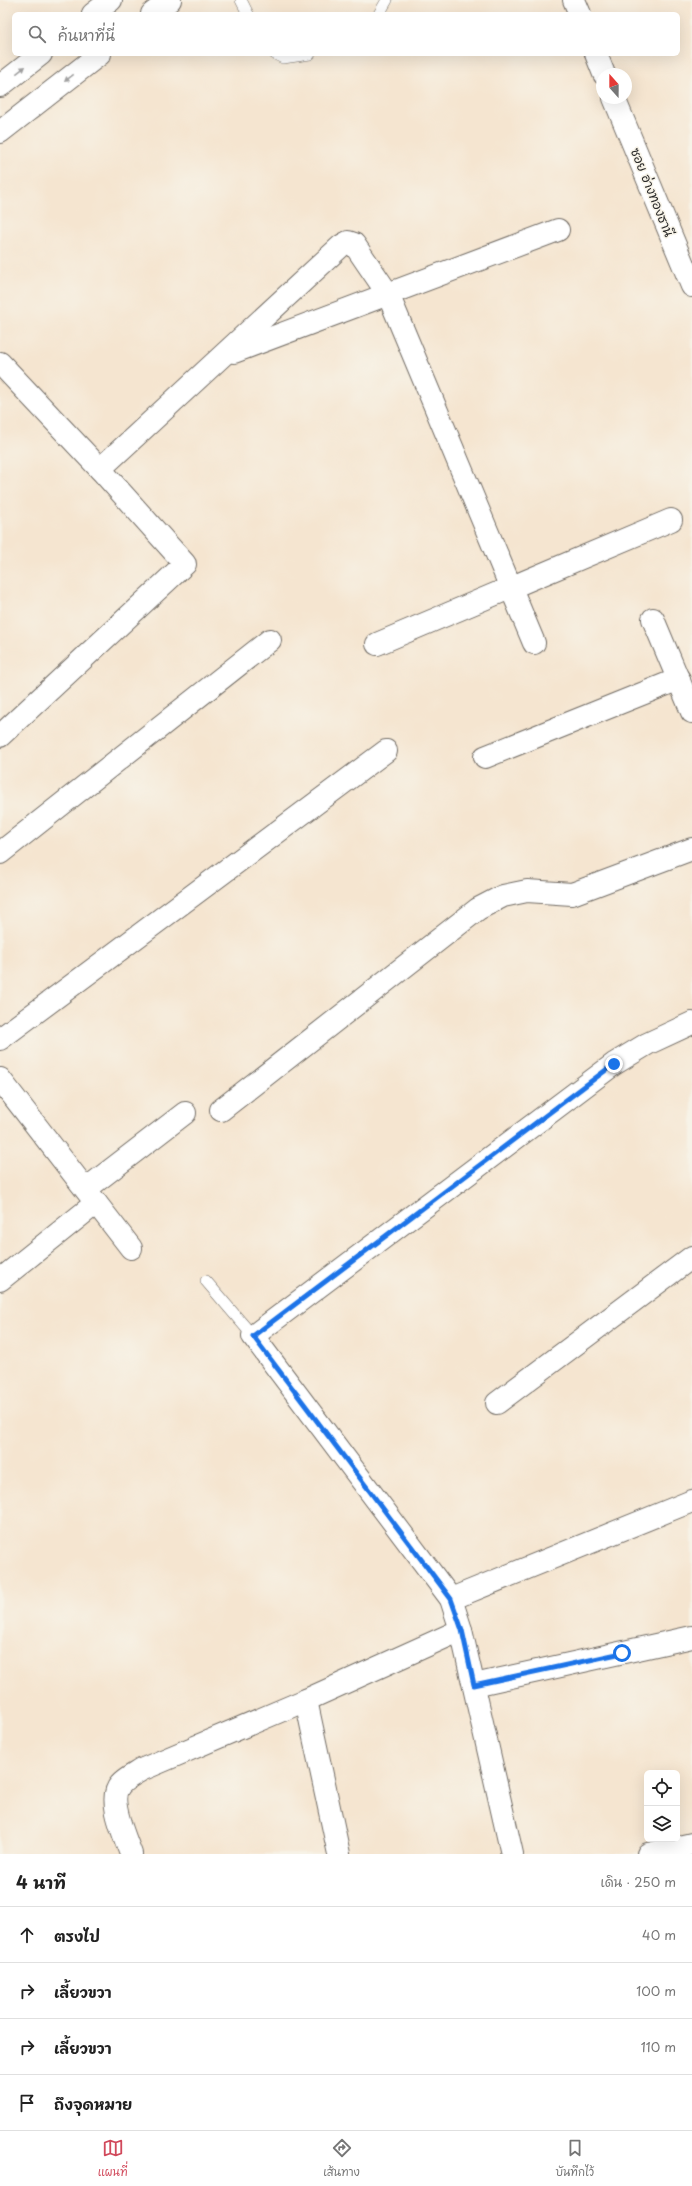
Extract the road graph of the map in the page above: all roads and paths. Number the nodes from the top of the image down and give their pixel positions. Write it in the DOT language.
graph roads {
  1 [pos="111,0"];
  2 [pos="170,0"];
  3 [pos="241,0"];
  4 [pos="387,0"];
  5 [pos="574,0"];
  6 [pos="96,12"];
  7 [pos="155,12"];
  8 [pos="247,12"];
  9 [pos="380,12"];
  10 [pos="579,12"];
  11 [pos="38,56"];
  12 [pos="97,56"];
  13 [pos="280,56"];
  14 [pos="296,56"];
  15 [pos="597,56"];
  16 [pos="602,68"];
  17 [pos="0,86"];
  18 [pos="616,104"];
  19 [pos="0,132"];
  20 [pos="558,230"];
  21 [pos="692,286"];
  22 [pos="388,294"];
  23 [pos="224,356"];
  24 [pos="0,363"];
  25 [pos="100,469"];
  26 [pos="671,520"];
  27 [pos="510,587"];
  28 [pos="653,619"];
  29 [pos="270,640"];
  30 [pos="377,644"];
  31 [pos="534,644"];
  32 [pos="679,679"];
  33 [pos="692,712"];
  34 [pos="0,736"];
  35 [pos="386,751"];
  36 [pos="485,757"];
  37 [pos="692,849"];
  38 [pos="0,853"];
  39 [pos="692,1023"];
  40 [pos="0,1039"];
  41 [pos="1,1083"];
  42 [pos="221,1110"];
  43 [pos="185,1113"];
  44 [pos="91,1196"];
  45 [pos="131,1248"];
  46 [pos="692,1257"];
  47 [pos="0,1280"];
  48 [pos="206,1281"];
  49 [pos="253,1336"];
  50 [pos="497,1403"];
  51 [pos="692,1501"];
  52 [pos="451,1599"];
  53 [pos="462,1630"];
  54 [pos="692,1636"];
  55 [pos="474,1685"];
  56 [pos="306,1700"];
  57 [pos="692,1844"];
  58 [pos="131,1854"];
  59 [pos="339,1854"];
  60 [pos="512,1854"];
  61 [pos="648,1854"];
  1 -- 6 [label="street"];
  2 -- 7 [label="street"];
  3 -- 8 [label="lane"];
  4 -- 9 [label="lane"];
  5 -- 10 [label="street"];
  17 -- 11 [label="street, one-way"];
  12 -- 19 [label="street, one-way"];
  13 -- 14 [label="lane"];
  15 -- 16 [label="street"];
  18 -- 21 [label="street, ซอย อ่างทองธานี"];
  20 -- 22 [label="street"];
  22 -- 23 [label="street"];
  22 -- 23 [label="street"];
  22 -- 27 [label="street"];
  23 -- 25 [label="street"];
  24 -- 25 [label="street"];
  25 -- 34 [label="street"];
  26 -- 27 [label="street"];
  27 -- 30 [label="street"];
  27 -- 31 [label="street"];
  28 -- 32 [label="street"];
  29 -- 38 [label="street"];
  32 -- 33 [label="street"];
  32 -- 36 [label="street"];
  35 -- 40 [label="street"];
  37 -- 42 [label="street"];
  39 -- 49 [label="street"];
  41 -- 44 [label="street"];
  43 -- 44 [label="street"];
  44 -- 45 [label="street"];
  44 -- 47 [label="street"];
  46 -- 50 [label="street"];
  48 -- 49 [label="lane"];
  49 -- 52 [label="street"];
  51 -- 52 [label="street"];
  52 -- 53 [label="street"];
  53 -- 55 [label="street"];
  53 -- 56 [label="street"];
  54 -- 55 [label="street"];
  55 -- 60 [label="street"];
  56 -- 58 [label="street"];
  56 -- 59 [label="street"];
  57 -- 61 [label="street"];
}
